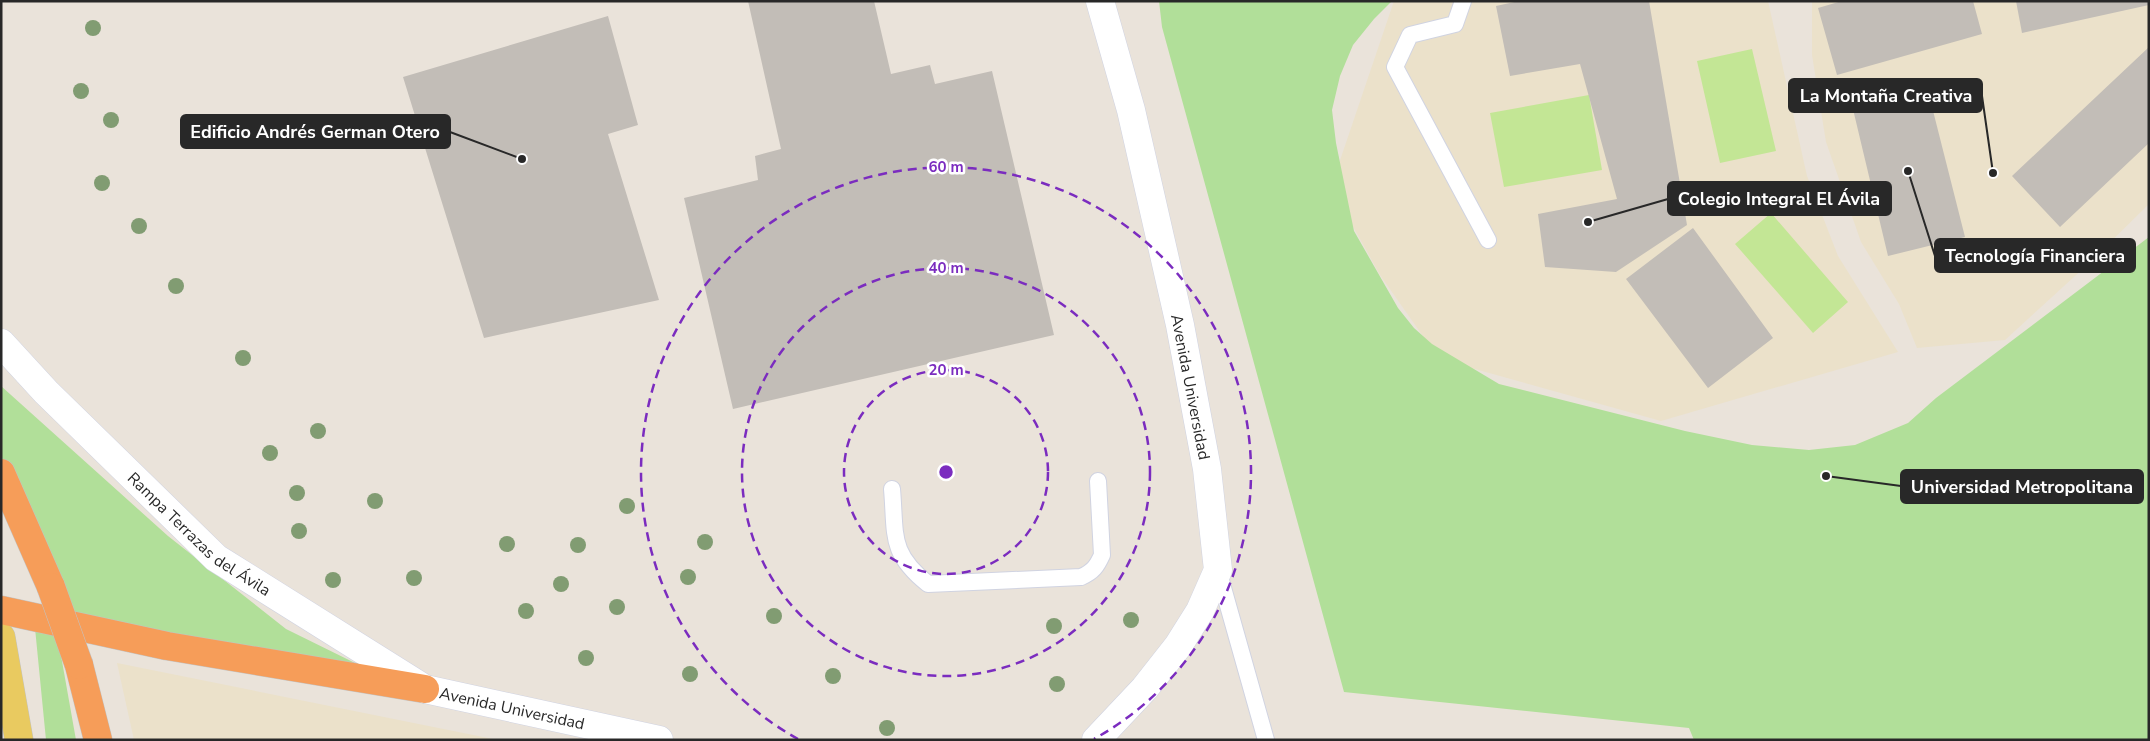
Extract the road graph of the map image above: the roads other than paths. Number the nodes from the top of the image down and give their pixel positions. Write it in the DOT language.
graph roads {
  1 [pos="1100,1"];
  2 [pos="1463,1"];
  3 [pos="1488,240"];
  4 [pos="1,343"];
  5 [pos="1,473"];
  6 [pos="1098,481"];
  7 [pos="892,489"];
  8 [pos="1218,570"];
  9 [pos="1,610"];
  10 [pos="3,643"];
  11 [pos="425,689"];
  12 [pos="19,740"];
  13 [pos="98,740"];
  14 [pos="659,740"];
  15 [pos="1096,740"];
  16 [pos="1266,740"];
  1 -- 8 [label="street, Avenida Universidad"];
  2 -- 3 [label="lane"];
  4 -- 11 [label="street, Rampa Terrazas del Ávila"];
  5 -- 13 [label="highway, bridge"];
  6 -- 7 [label="lane"];
  8 -- 15 [label="street, Avenida Universidad"];
  8 -- 16 [label="lane"];
  9 -- 11 [label="highway"];
  10 -- 12 [label="main road"];
  11 -- 14 [label="street, Avenida Universidad"];
}
